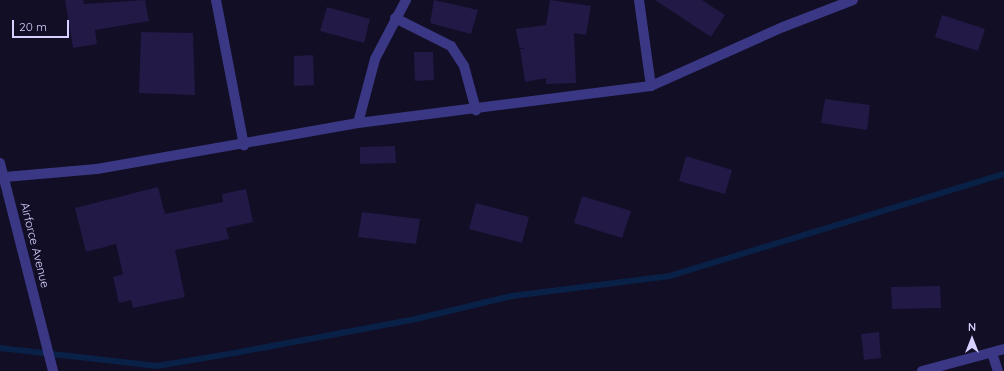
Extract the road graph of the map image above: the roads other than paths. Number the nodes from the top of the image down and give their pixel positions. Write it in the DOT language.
graph roads {
  1 [pos="216,0"];
  2 [pos="406,0"];
  3 [pos="639,0"];
  4 [pos="853,0"];
  5 [pos="395,18"];
  6 [pos="650,86"];
  7 [pos="476,110"];
  8 [pos="358,123"];
  9 [pos="244,145"];
  10 [pos="0,164"];
  11 [pos="5,177"];
  12 [pos="1004,349"];
  13 [pos="992,353"];
  14 [pos="52,371"];
  15 [pos="922,371"];
  16 [pos="998,371"];
  1 -- 9 [label="street"];
  2 -- 5 [label="street"];
  3 -- 6 [label="street"];
  4 -- 6 [label="street"];
  5 -- 7 [label="street"];
  5 -- 8 [label="street"];
  6 -- 7 [label="street"];
  7 -- 8 [label="street"];
  8 -- 9 [label="street"];
  9 -- 11 [label="street"];
  10 -- 11 [label="street, Airforce Avenue"];
  11 -- 14 [label="street, Airforce Avenue"];
  12 -- 13 [label="street"];
  13 -- 15 [label="street"];
  13 -- 16 [label="street"];
}
